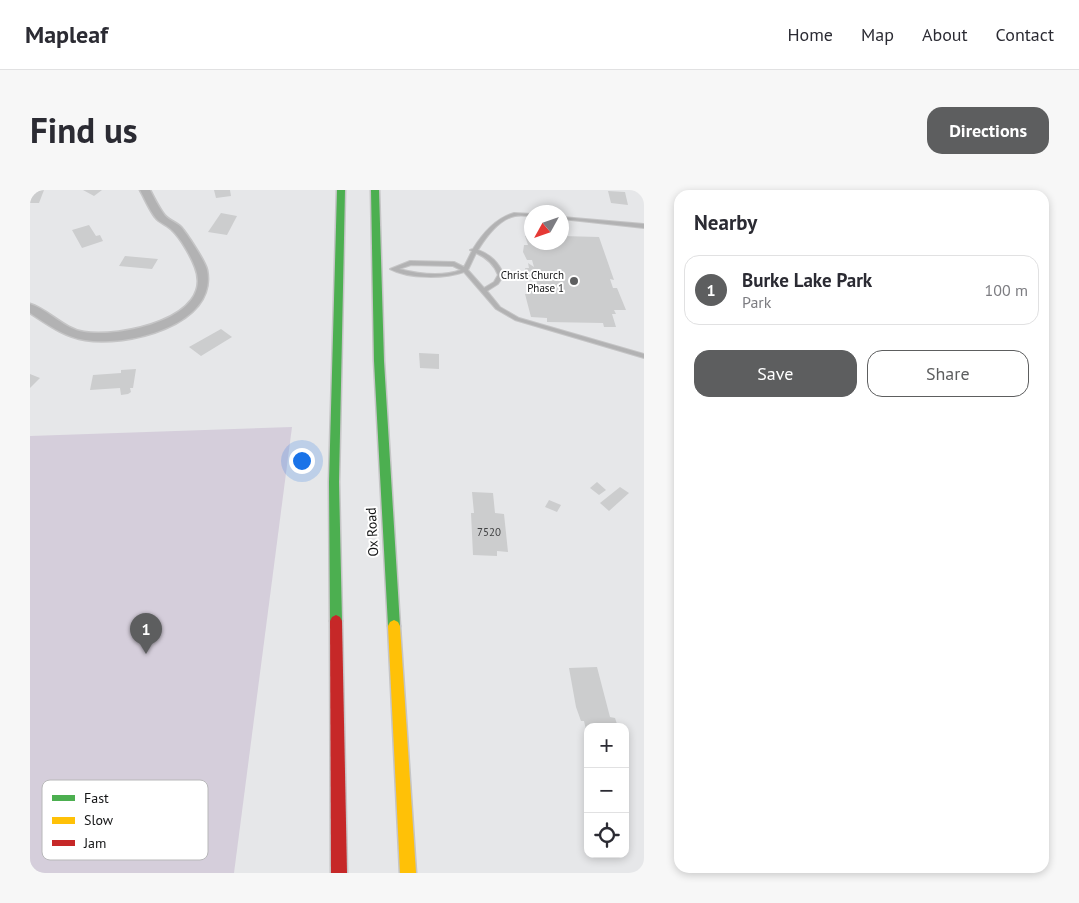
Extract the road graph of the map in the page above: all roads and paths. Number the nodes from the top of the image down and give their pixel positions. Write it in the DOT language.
graph roads {
  1 [pos="145,190"];
  2 [pos="341,190"];
  3 [pos="375,190"];
  4 [pos="524,215"];
  5 [pos="569,219"];
  6 [pos="644,226"];
  7 [pos="473,250"];
  8 [pos="371,269"];
  9 [pos="394,269"];
  10 [pos="464,270"];
  11 [pos="483,291"];
  12 [pos="30,308"];
  13 [pos="644,356"];
  14 [pos="339,873"];
  15 [pos="408,873"];
  1 -- 12 [label="street"];
  2 -- 14 [label="highway"];
  3 -- 8 [label="highway, Ox Road"];
  4 -- 7 [label="lane"];
  5 -- 6 [label="lane"];
  7 -- 10 [label="lane"];
  7 -- 11 [label="lane"];
  8 -- 9 [label="lane"];
  8 -- 15 [label="highway, Ox Road"];
  9 -- 10 [label="lane"];
  9 -- 10 [label="lane"];
  10 -- 11 [label="lane"];
  11 -- 13 [label="lane"];
}
